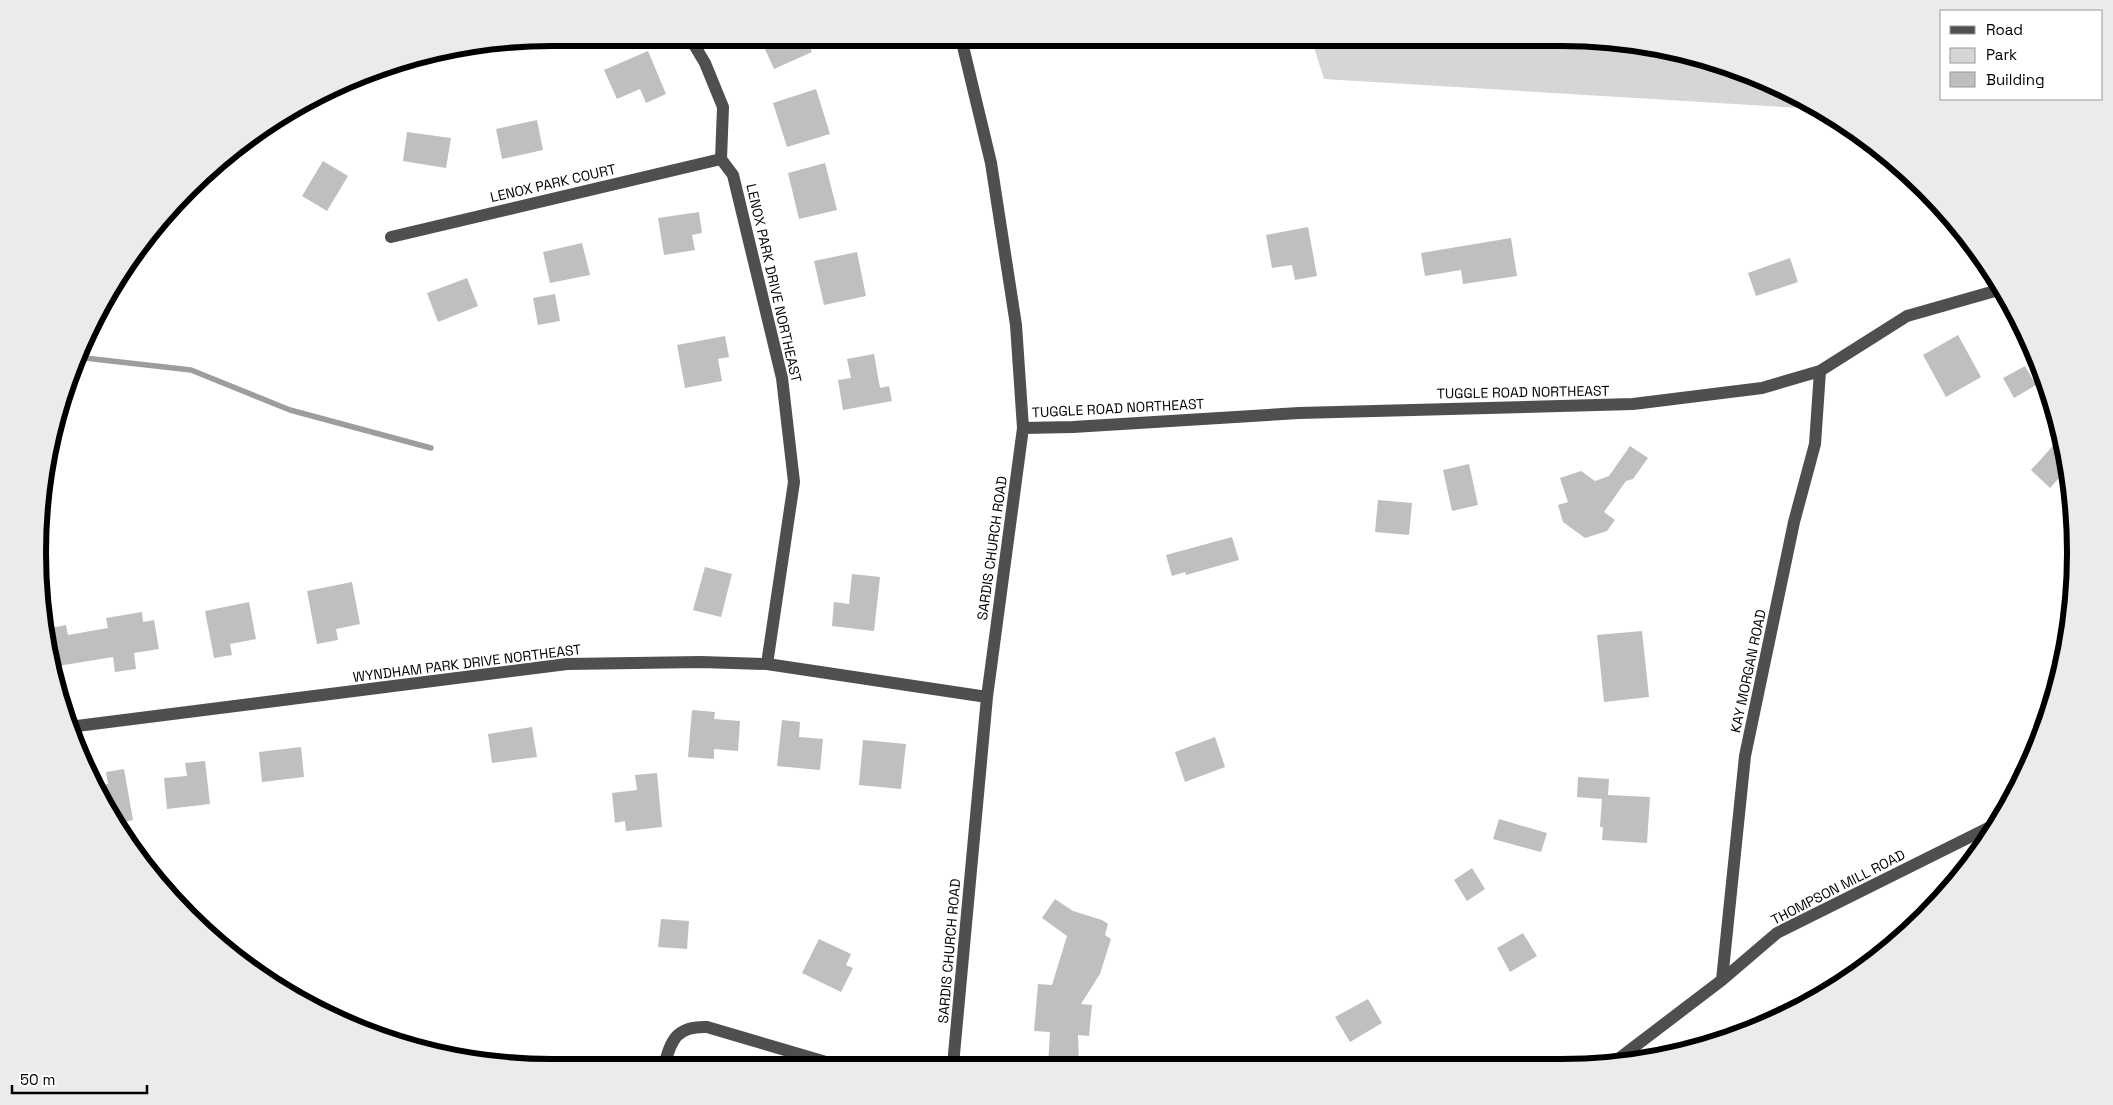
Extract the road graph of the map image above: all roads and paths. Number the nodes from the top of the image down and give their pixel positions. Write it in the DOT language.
graph roads {
  1 [pos="695,46"];
  2 [pos="963,46"];
  3 [pos="721,159"];
  4 [pos="391,237"];
  5 [pos="1994,291"];
  6 [pos="1820,371"];
  7 [pos="1023,428"];
  8 [pos="767,664"];
  9 [pos="987,697"];
  10 [pos="77,726"];
  11 [pos="1983,830"];
  12 [pos="1722,980"];
  13 [pos="1624,1054"];
  14 [pos="666,1059"];
  15 [pos="816,1059"];
  16 [pos="954,1059"];
  1 -- 3 [label="street"];
  2 -- 7 [label="street, SARDIS CHURCH ROAD"];
  3 -- 4 [label="street, LENOX PARK COURT"];
  3 -- 8 [label="street, LENOX PARK DRIVE NORTHEAST"];
  5 -- 6 [label="street, TUGGLE ROAD NORTHEAST"];
  6 -- 7 [label="street, TUGGLE ROAD NORTHEAST"];
  6 -- 12 [label="street, KAY MORGAN ROAD"];
  7 -- 9 [label="street, SARDIS CHURCH ROAD"];
  8 -- 9 [label="street, WYNDHAM PARK DRIVE NORTHEAST"];
  8 -- 10 [label="street, WYNDHAM PARK DRIVE NORTHEAST"];
  9 -- 16 [label="street, SARDIS CHURCH ROAD"];
  11 -- 12 [label="street, THOMPSON MILL ROAD"];
  12 -- 13 [label="street, THOMPSON MILL ROAD"];
  14 -- 15 [label="street"];
}
